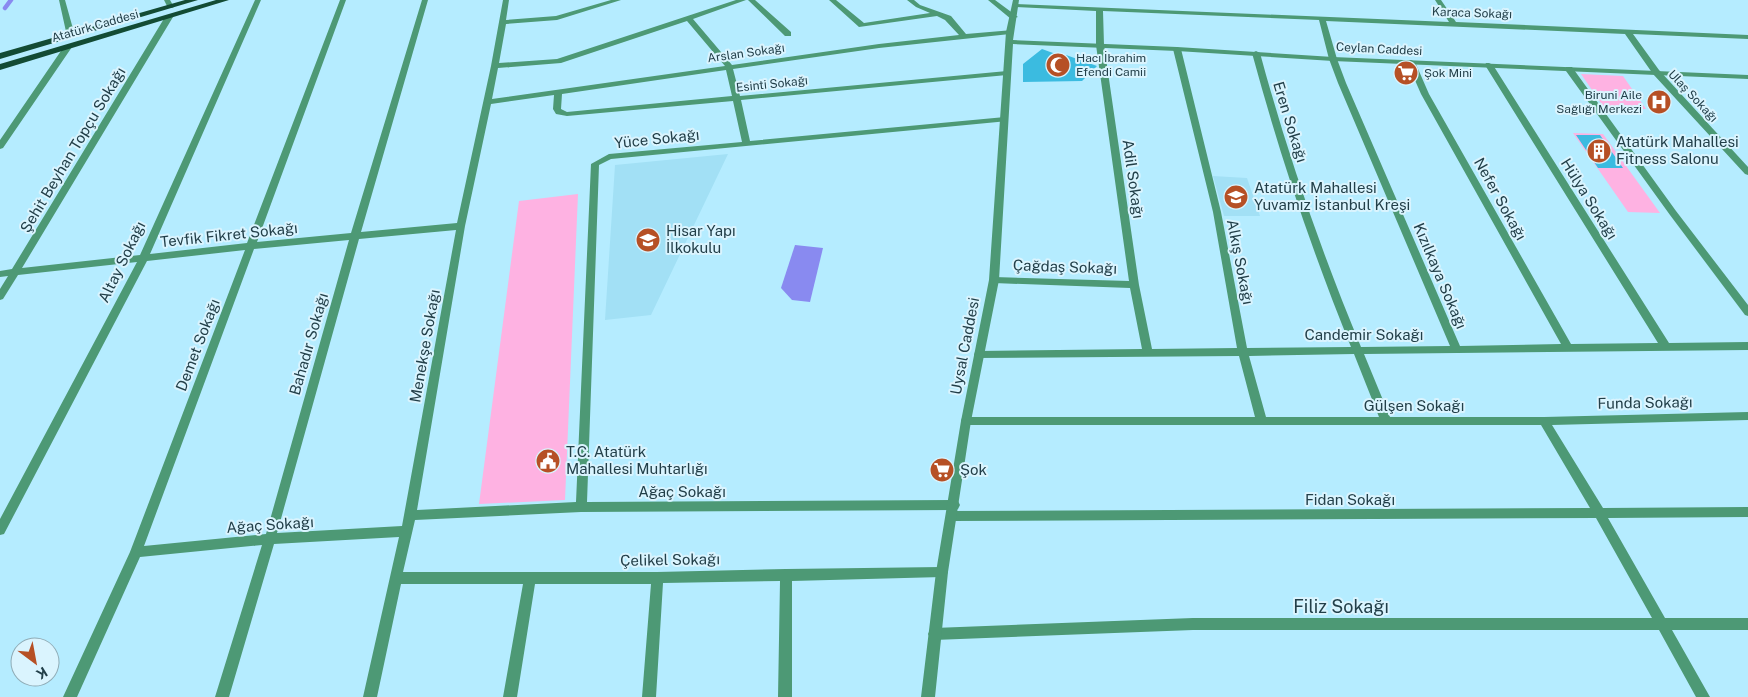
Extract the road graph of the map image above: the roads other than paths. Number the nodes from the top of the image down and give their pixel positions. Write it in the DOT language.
graph roads {
  1 [pos="62,0"];
  2 [pos="194,0"];
  3 [pos="225,0"];
  4 [pos="258,0"];
  5 [pos="343,0"];
  6 [pos="425,0"];
  7 [pos="506,0"];
  8 [pos="618,0"];
  9 [pos="744,0"];
  10 [pos="752,0"];
  11 [pos="832,0"];
  12 [pos="910,0"];
  13 [pos="992,0"];
  14 [pos="1438,0"];
  15 [pos="1016,3"];
  16 [pos="169,8"];
  17 [pos="1099,8"];
  18 [pos="938,14"];
  19 [pos="1014,17"];
  20 [pos="1322,18"];
  21 [pos="689,19"];
  22 [pos="502,22"];
  23 [pos="1454,24"];
  24 [pos="1627,31"];
  25 [pos="788,34"];
  26 [pos="71,36"];
  27 [pos="964,36"];
  28 [pos="1010,37"];
  29 [pos="1748,37"];
  30 [pos="1100,45"];
  31 [pos="68,46"];
  32 [pos="1177,49"];
  33 [pos="1256,53"];
  34 [pos="0,56"];
  35 [pos="1332,58"];
  36 [pos="1411,62"];
  37 [pos="1489,65"];
  38 [pos="495,66"];
  39 [pos="729,66"];
  40 [pos="0,67"];
  41 [pos="1569,69"];
  42 [pos="1656,72"];
  43 [pos="1007,73"];
  44 [pos="1748,77"];
  45 [pos="558,93"];
  46 [pos="736,98"];
  47 [pos="487,102"];
  48 [pos="1005,119"];
  49 [pos="747,144"];
  50 [pos="0,146"];
  51 [pos="1748,172"];
  52 [pos="462,226"];
  53 [pos="355,236"];
  54 [pos="251,246"];
  55 [pos="142,259"];
  56 [pos="14,272"];
  57 [pos="0,274"];
  58 [pos="994,280"];
  59 [pos="1134,285"];
  60 [pos="0,297"];
  61 [pos="1748,312"];
  62 [pos="1748,346"];
  63 [pos="1666,347"];
  64 [pos="1569,348"];
  65 [pos="1356,350"];
  66 [pos="1457,350"];
  67 [pos="1243,351"];
  68 [pos="1148,353"];
  69 [pos="979,356"];
  70 [pos="1748,416"];
  71 [pos="1386,421"];
  72 [pos="1544,421"];
  73 [pos="966,422"];
  74 [pos="1262,422"];
  75 [pos="581,507"];
  76 [pos="953,511"];
  77 [pos="1599,512"];
  78 [pos="1748,512"];
  79 [pos="410,515"];
  80 [pos="0,530"];
  81 [pos="406,531"];
  82 [pos="270,539"];
  83 [pos="136,552"];
  84 [pos="942,572"];
  85 [pos="786,574"];
  86 [pos="530,577"];
  87 [pos="398,578"];
  88 [pos="657,578"];
  89 [pos="1662,624"];
  90 [pos="1748,624"];
  91 [pos="934,634"];
  92 [pos="70,697"];
  93 [pos="222,697"];
  94 [pos="370,697"];
  95 [pos="510,697"];
  96 [pos="649,697"];
  97 [pos="785,697"];
  98 [pos="928,697"];
  99 [pos="1703,697"];
  1 -- 26 [label="street"];
  2 -- 16 [label="main road, Atatürk Caddesi"];
  3 -- 16 [label="main road, Atatürk Caddesi"];
  4 -- 55 [label="street, Altay Sokağı"];
  5 -- 54 [label="street, Demet Sokağı"];
  6 -- 53 [label="street, Bahadır Sokağı"];
  7 -- 22 [label="street, Menekşe Sokağı"];
  8 -- 22 [label="street"];
  9 -- 21 [label="street"];
  10 -- 25 [label="street"];
  11 -- 18 [label="street"];
  12 -- 18 [label="street"];
  13 -- 19 [label="street"];
  14 -- 23 [label="street"];
  15 -- 17 [label="street, Karaca Sokağı"];
  15 -- 19 [label="street, Uysal Caddesi"];
  16 -- 26 [label="main road, Atatürk Caddesi"];
  16 -- 31 [label="main road, Atatürk Caddesi"];
  16 -- 56 [label="street, Şehit Beyhan Topçu Sokağı"];
  17 -- 20 [label="street, Karaca Sokağı"];
  17 -- 30 [label="street, Adil Sokağı"];
  18 -- 27 [label="street"];
  19 -- 28 [label="street, Uysal Caddesi"];
  20 -- 23 [label="street, Karaca Sokağı"];
  20 -- 35 [label="street, Kızılkaya Sokağı"];
  21 -- 38 [label="street"];
  21 -- 39 [label="street"];
  22 -- 38 [label="street, Menekşe Sokağı"];
  23 -- 24 [label="street, Karaca Sokağı"];
  24 -- 29 [label="street, Karaca Sokağı"];
  24 -- 42 [label="street, Ulaş Sokağı"];
  26 -- 34 [label="main road, Atatürk Caddesi"];
  27 -- 28 [label="street, Arslan Sokağı"];
  27 -- 39 [label="street, Arslan Sokağı"];
  28 -- 30 [label="street, Ceylan Caddesi"];
  28 -- 43 [label="street, Uysal Caddesi"];
  30 -- 32 [label="street, Ceylan Caddesi"];
  30 -- 59 [label="street, Adil Sokağı"];
  31 -- 40 [label="main road, Atatürk Caddesi"];
  31 -- 50 [label="street"];
  32 -- 33 [label="street, Ceylan Caddesi"];
  32 -- 67 [label="street, Alkış Sokağı"];
  33 -- 35 [label="street, Ceylan Caddesi"];
  33 -- 65 [label="street, Eren Sokağı"];
  35 -- 36 [label="street, Ceylan Caddesi"];
  35 -- 66 [label="street, Kızılkaya Sokağı"];
  36 -- 37 [label="street, Ceylan Caddesi"];
  36 -- 64 [label="street, Nefer Sokağı"];
  37 -- 41 [label="street, Ceylan Caddesi"];
  37 -- 63 [label="street, Hülya Sokağı"];
  38 -- 47 [label="street, Menekşe Sokağı"];
  39 -- 45 [label="street, Arslan Sokağı"];
  39 -- 46 [label="street"];
  41 -- 42 [label="street, Ceylan Caddesi"];
  41 -- 61 [label="street"];
  42 -- 44 [label="street, Ceylan Caddesi"];
  42 -- 51 [label="street, Ulaş Sokağı"];
  43 -- 46 [label="street, Esinti Sokağı"];
  43 -- 48 [label="street, Uysal Caddesi"];
  45 -- 46 [label="street, Esinti Sokağı"];
  45 -- 47 [label="street, Arslan Sokağı"];
  46 -- 49 [label="street"];
  47 -- 52 [label="street, Menekşe Sokağı"];
  48 -- 49 [label="street, Yüce Sokağı"];
  48 -- 58 [label="street, Uysal Caddesi"];
  49 -- 75 [label="street, Yüce Sokağı"];
  52 -- 53 [label="street, Tevfik Fikret Sokağı"];
  52 -- 79 [label="street, Menekşe Sokağı"];
  53 -- 54 [label="street, Tevfik Fikret Sokağı"];
  53 -- 82 [label="street, Bahadır Sokağı"];
  54 -- 55 [label="street, Tevfik Fikret Sokağı"];
  54 -- 83 [label="street, Demet Sokağı"];
  55 -- 56 [label="street, Tevfik Fikret Sokağı"];
  55 -- 80 [label="street, Altay Sokağı"];
  56 -- 57 [label="street, Tevfik Fikret Sokağı"];
  56 -- 60 [label="street, Şehit Beyhan Topçu Sokağı"];
  58 -- 59 [label="street, Çağdaş Sokağı"];
  58 -- 69 [label="street, Uysal Caddesi"];
  59 -- 68 [label="street, Adil Sokağı"];
  62 -- 63 [label="street, Candemir Sokağı"];
  63 -- 64 [label="street, Candemir Sokağı"];
  64 -- 66 [label="street, Candemir Sokağı"];
  65 -- 66 [label="street, Candemir Sokağı"];
  65 -- 67 [label="street, Candemir Sokağı"];
  65 -- 71 [label="street, Eren Sokağı"];
  67 -- 68 [label="street, Candemir Sokağı"];
  67 -- 74 [label="street, Alkış Sokağı"];
  68 -- 69 [label="street, Candemir Sokağı"];
  69 -- 73 [label="street, Uysal Caddesi"];
  70 -- 72 [label="street, Funda Sokağı"];
  71 -- 72 [label="street, Gülşen Sokağı"];
  71 -- 74 [label="street, Gülşen Sokağı"];
  72 -- 77 [label="street"];
  73 -- 74 [label="street, Gülşen Sokağı"];
  73 -- 76 [label="street, Uysal Caddesi"];
  75 -- 76 [label="street, Ağaç Sokağı"];
  75 -- 79 [label="street, Ağaç Sokağı"];
  76 -- 77 [label="street, Fidan Sokağı"];
  76 -- 84 [label="street, Uysal Caddesi"];
  77 -- 78 [label="street, Fidan Sokağı"];
  77 -- 89 [label="street"];
  79 -- 81 [label="street, Menekşe Sokağı"];
  81 -- 82 [label="street, Ağaç Sokağı"];
  81 -- 87 [label="street, Menekşe Sokağı"];
  82 -- 83 [label="street, Ağaç Sokağı"];
  82 -- 93 [label="street, Bahadır Sokağı"];
  83 -- 92 [label="street, Demet Sokağı"];
  84 -- 85 [label="street, Çelikel Sokağı"];
  84 -- 91 [label="street, Uysal Caddesi"];
  85 -- 88 [label="street, Çelikel Sokağı"];
  85 -- 97 [label="street"];
  86 -- 87 [label="street, Çelikel Sokağı"];
  86 -- 88 [label="street, Çelikel Sokağı"];
  86 -- 95 [label="street"];
  87 -- 94 [label="street, Menekşe Sokağı"];
  88 -- 96 [label="street"];
  89 -- 90 [label="street, Filiz Sokağı"];
  89 -- 91 [label="street, Filiz Sokağı"];
  89 -- 99 [label="street"];
  91 -- 98 [label="street, Uysal Caddesi"];
}
